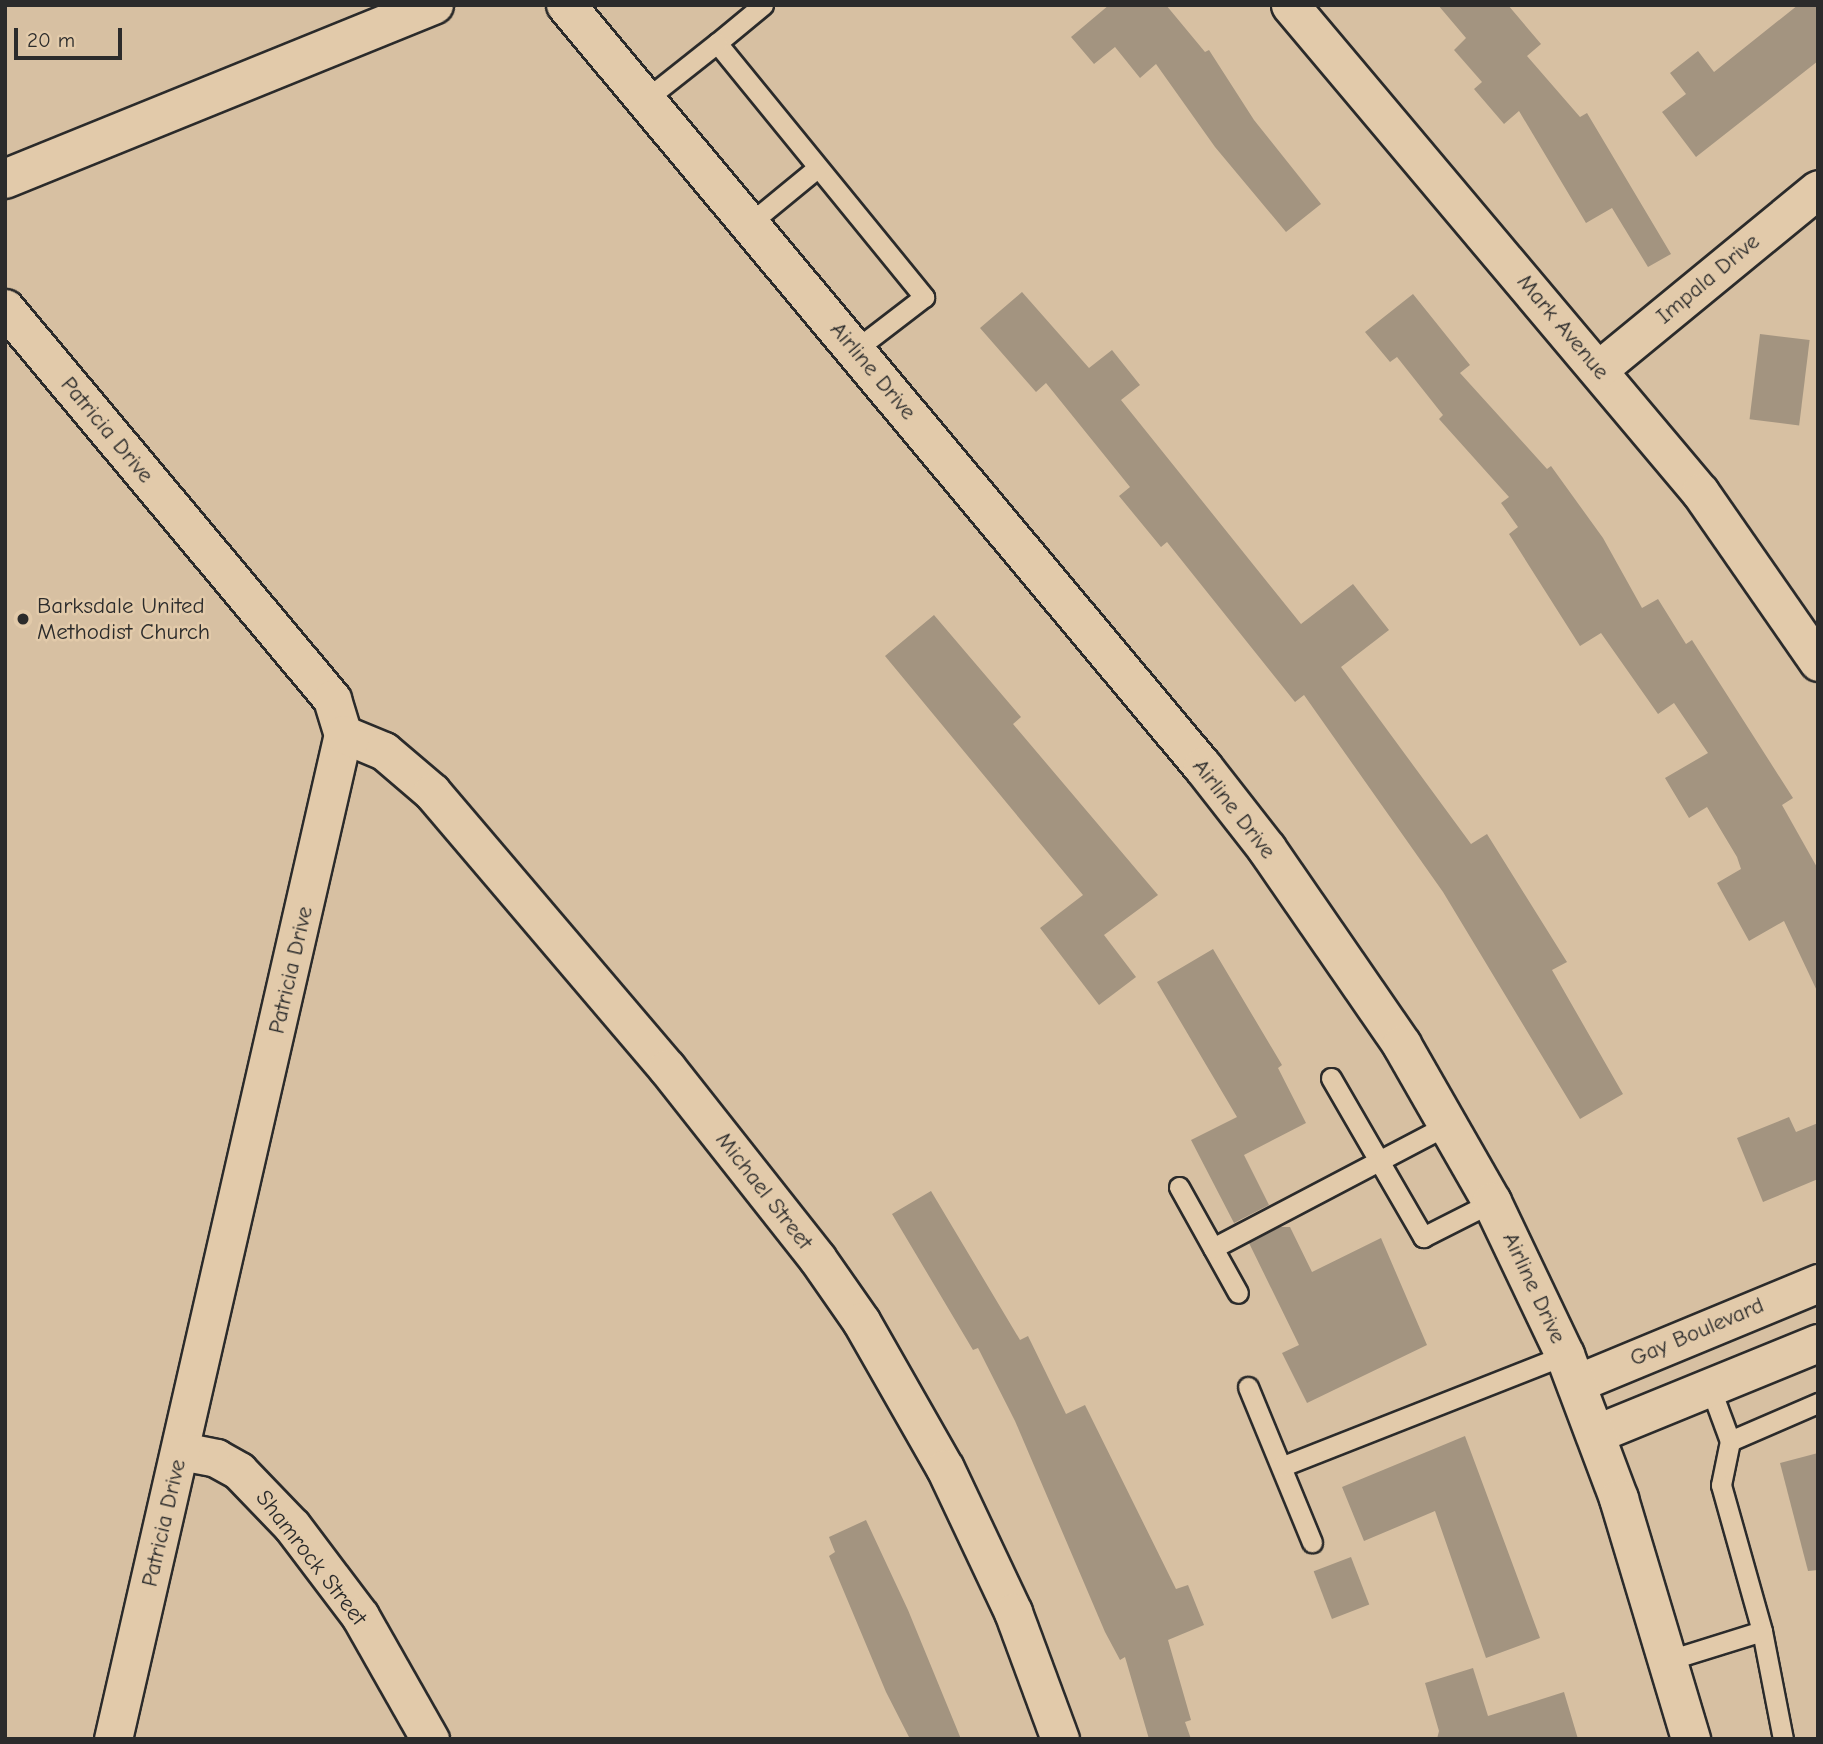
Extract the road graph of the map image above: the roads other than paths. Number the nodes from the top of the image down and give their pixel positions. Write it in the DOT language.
graph roads {
  1 [pos="434,5"];
  2 [pos="566,5"];
  3 [pos="763,5"];
  4 [pos="1295,7"];
  5 [pos="717,43"];
  6 [pos="645,100"];
  7 [pos="817,169"];
  8 [pos="5,179"];
  9 [pos="1818,189"];
  10 [pos="750,224"];
  11 [pos="5,308"];
  12 [pos="855,350"];
  13 [pos="1599,369"];
  14 [pos="1818,662"];
  15 [pos="343,734"];
  16 [pos="1331,1078"];
  17 [pos="1449,1124"];
  18 [pos="1379,1161"];
  19 [pos="1179,1187"];
  20 [pos="1492,1202"];
  21 [pos="1213,1248"];
  22 [pos="1818,1283"];
  23 [pos="1238,1293"];
  24 [pos="1818,1343"];
  25 [pos="1571,1369"];
  26 [pos="1248,1387"];
  27 [pos="1710,1387"];
  28 [pos="1818,1403"];
  29 [pos="1595,1434"];
  30 [pos="1730,1441"];
  31 [pos="181,1451"];
  32 [pos="1283,1466"];
  33 [pos="1312,1542"];
  34 [pos="1762,1631"];
  35 [pos="1670,1660"];
  36 [pos="113,1739"];
  37 [pos="430,1739"];
  38 [pos="1060,1739"];
  39 [pos="1690,1739"];
  40 [pos="1783,1739"];
  1 -- 8 [label="main road"];
  2 -- 6 [label="main road, Airline Drive"];
  3 -- 5 [label="lane"];
  4 -- 13 [label="street, Mark Avenue"];
  5 -- 6 [label="lane"];
  5 -- 7 [label="lane"];
  6 -- 10 [label="main road, Airline Drive"];
  7 -- 10 [label="lane"];
  7 -- 12 [label="lane"];
  9 -- 13 [label="street, Impala Drive"];
  10 -- 12 [label="main road, Airline Drive"];
  11 -- 15 [label="street, Patricia Drive"];
  12 -- 17 [label="main road, Airline Drive"];
  13 -- 14 [label="street, Mark Avenue"];
  15 -- 31 [label="street, Patricia Drive"];
  15 -- 38 [label="street, Michael Street"];
  16 -- 18 [label="lane"];
  17 -- 18 [label="lane"];
  17 -- 20 [label="main road, Airline Drive"];
  18 -- 20 [label="lane"];
  18 -- 21 [label="lane"];
  19 -- 21 [label="lane"];
  20 -- 25 [label="main road, Airline Drive"];
  21 -- 23 [label="lane"];
  22 -- 25 [label="street, Gay Boulevard"];
  24 -- 27 [label="street"];
  25 -- 29 [label="main road, Airline Drive"];
  25 -- 32 [label="lane"];
  26 -- 32 [label="lane"];
  27 -- 29 [label="street"];
  27 -- 30 [label="lane"];
  28 -- 30 [label="lane"];
  29 -- 35 [label="main road, Airline Drive"];
  30 -- 34 [label="lane"];
  31 -- 36 [label="street, Patricia Drive"];
  31 -- 37 [label="street, Shamrock Street"];
  32 -- 33 [label="lane"];
  34 -- 35 [label="lane"];
  34 -- 40 [label="lane"];
  35 -- 39 [label="main road, Airline Drive"];
}
